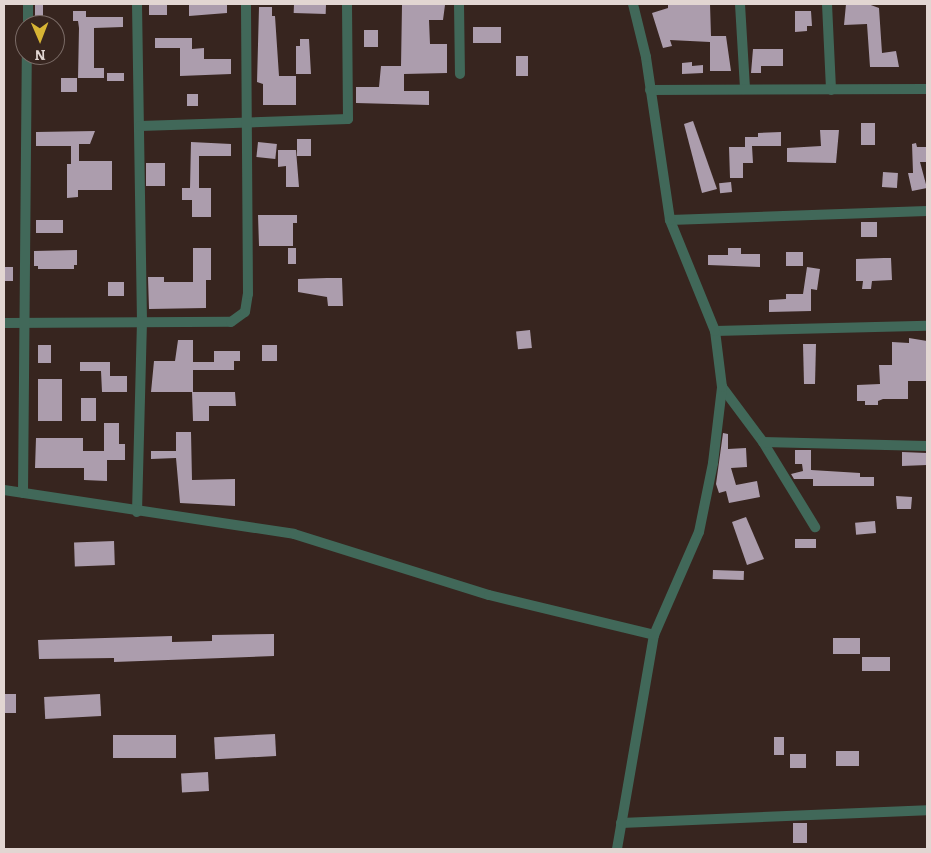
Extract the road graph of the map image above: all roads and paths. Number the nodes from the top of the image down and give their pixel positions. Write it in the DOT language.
graph roads {
  1 [pos="137,4"];
  2 [pos="246,4"];
  3 [pos="347,4"];
  4 [pos="459,4"];
  5 [pos="633,4"];
  6 [pos="740,4"];
  7 [pos="826,4"];
  8 [pos="28,65"];
  9 [pos="460,74"];
  10 [pos="927,88"];
  11 [pos="745,89"];
  12 [pos="650,90"];
  13 [pos="831,90"];
  14 [pos="247,122"];
  15 [pos="140,126"];
  16 [pos="927,212"];
  17 [pos="670,220"];
  18 [pos="142,321"];
  19 [pos="23,322"];
  20 [pos="4,323"];
  21 [pos="927,326"];
  22 [pos="715,331"];
  23 [pos="722,387"];
  24 [pos="763,442"];
  25 [pos="927,446"];
  26 [pos="4,490"];
  27 [pos="24,494"];
  28 [pos="137,512"];
  29 [pos="815,526"];
  30 [pos="654,635"];
  31 [pos="927,810"];
  32 [pos="621,823"];
  33 [pos="616,849"];
  1 -- 15 [label="street"];
  2 -- 14 [label="street"];
  3 -- 14 [label="street"];
  4 -- 9 [label="street"];
  5 -- 12 [label="street"];
  6 -- 11 [label="street"];
  7 -- 13 [label="street"];
  8 -- 19 [label="street"];
  10 -- 13 [label="street"];
  11 -- 12 [label="street"];
  11 -- 13 [label="street"];
  12 -- 17 [label="street"];
  14 -- 15 [label="street"];
  14 -- 18 [label="street"];
  15 -- 18 [label="street"];
  16 -- 17 [label="street"];
  17 -- 22 [label="street"];
  18 -- 19 [label="street"];
  18 -- 28 [label="street"];
  19 -- 20 [label="street"];
  19 -- 27 [label="street"];
  21 -- 22 [label="street"];
  22 -- 23 [label="street"];
  23 -- 24 [label="street"];
  23 -- 30 [label="street"];
  24 -- 25 [label="street"];
  24 -- 29 [label="street"];
  26 -- 27 [label="street"];
  27 -- 28 [label="street"];
  28 -- 30 [label="street"];
  30 -- 32 [label="street"];
  31 -- 32 [label="street"];
  32 -- 33 [label="street"];
}
